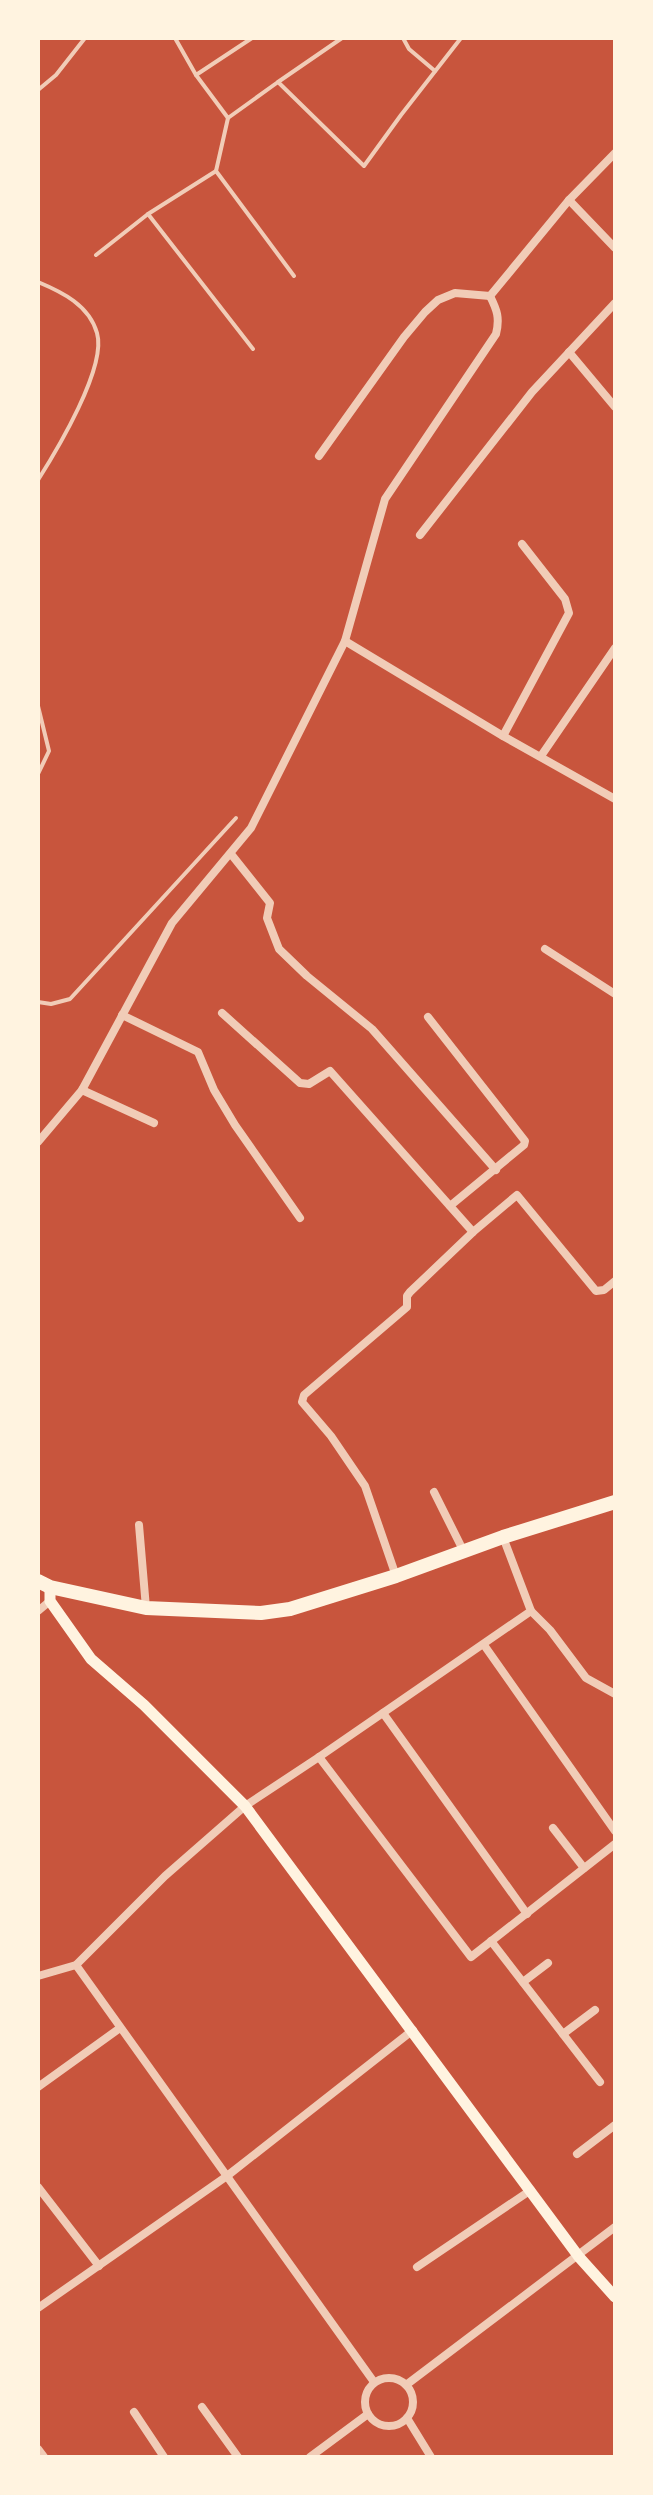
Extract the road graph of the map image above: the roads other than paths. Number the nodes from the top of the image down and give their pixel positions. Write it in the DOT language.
graph roads {
  1 [pos="85,38"];
  2 [pos="175,38"];
  3 [pos="252,38"];
  4 [pos="342,38"];
  5 [pos="403,38"];
  6 [pos="461,38"];
  7 [pos="435,71"];
  8 [pos="196,75"];
  9 [pos="278,82"];
  10 [pos="38,90"];
  11 [pos="228,118"];
  12 [pos="615,153"];
  13 [pos="216,171"];
  14 [pos="569,200"];
  15 [pos="148,214"];
  16 [pos="615,248"];
  17 [pos="96,255"];
  18 [pos="294,276"];
  19 [pos="38,282"];
  20 [pos="490,296"];
  21 [pos="615,303"];
  22 [pos="253,349"];
  23 [pos="569,352"];
  24 [pos="615,407"];
  25 [pos="319,456"];
  26 [pos="38,480"];
  27 [pos="420,535"];
  28 [pos="522,544"];
  29 [pos="345,641"];
  30 [pos="615,648"];
  31 [pos="38,706"];
  32 [pos="503,736"];
  33 [pos="541,756"];
  34 [pos="38,774"];
  35 [pos="615,787"];
  36 [pos="612,797"];
  37 [pos="236,818"];
  38 [pos="231,854"];
  39 [pos="545,949"];
  40 [pos="615,994"];
  41 [pos="38,1002"];
  42 [pos="222,1013"];
  43 [pos="122,1015"];
  44 [pos="428,1017"];
  45 [pos="82,1090"];
  46 [pos="154,1123"];
  47 [pos="38,1142"];
  48 [pos="496,1170"];
  49 [pos="450,1206"];
  50 [pos="300,1218"];
  51 [pos="473,1232"];
  52 [pos="615,1281"];
  53 [pos="434,1492"];
  54 [pos="615,1502"];
  55 [pos="139,1525"];
  56 [pos="503,1537"];
  57 [pos="464,1552"];
  58 [pos="396,1576"];
  59 [pos="46,1590"];
  60 [pos="146,1608"];
  61 [pos="38,1611"];
  62 [pos="531,1611"];
  63 [pos="484,1645"];
  64 [pos="615,1694"];
  65 [pos="383,1713"];
  66 [pos="319,1757"];
  67 [pos="245,1806"];
  68 [pos="553,1828"];
  69 [pos="615,1831"];
  70 [pos="615,1844"];
  71 [pos="584,1868"];
  72 [pos="527,1914"];
  73 [pos="491,1941"];
  74 [pos="548,1963"];
  75 [pos="76,1965"];
  76 [pos="38,1976"];
  77 [pos="523,1982"];
  78 [pos="595,2010"];
  79 [pos="120,2028"];
  80 [pos="413,2030"];
  81 [pos="563,2034"];
  82 [pos="600,2082"];
  83 [pos="38,2087"];
  84 [pos="615,2125"];
  85 [pos="577,2154"];
  86 [pos="227,2176"];
  87 [pos="38,2187"];
  88 [pos="531,2190"];
  89 [pos="615,2227"];
  90 [pos="579,2257"];
  91 [pos="99,2266"];
  92 [pos="417,2267"];
  93 [pos="615,2297"];
  94 [pos="38,2308"];
  95 [pos="374,2382"];
  96 [pos="406,2385"];
  97 [pos="202,2407"];
  98 [pos="134,2412"];
  99 [pos="368,2414"];
  100 [pos="407,2418"];
  101 [pos="38,2449"];
  102 [pos="44,2457"];
  103 [pos="164,2457"];
  104 [pos="238,2457"];
  105 [pos="310,2457"];
  106 [pos="431,2457"];
  1 -- 10 [label="lane"];
  2 -- 8 [label="lane"];
  3 -- 8 [label="lane"];
  4 -- 9 [label="lane"];
  5 -- 7 [label="lane"];
  6 -- 7 [label="lane"];
  7 -- 9 [label="lane"];
  8 -- 11 [label="lane"];
  9 -- 11 [label="lane"];
  11 -- 13 [label="lane"];
  12 -- 14 [label="street"];
  13 -- 15 [label="lane"];
  13 -- 18 [label="lane"];
  14 -- 16 [label="street"];
  14 -- 20 [label="street"];
  15 -- 17 [label="lane"];
  15 -- 22 [label="lane"];
  19 -- 26 [label="lane"];
  20 -- 25 [label="street"];
  20 -- 29 [label="street"];
  21 -- 23 [label="street"];
  23 -- 24 [label="street"];
  23 -- 27 [label="street"];
  28 -- 32 [label="street"];
  29 -- 32 [label="street"];
  29 -- 38 [label="street"];
  30 -- 33 [label="street"];
  31 -- 34 [label="lane"];
  32 -- 33 [label="street"];
  33 -- 36 [label="street"];
  35 -- 36 [label="street"];
  37 -- 41 [label="lane"];
  38 -- 43 [label="street"];
  38 -- 48 [label="street"];
  39 -- 40 [label="street"];
  42 -- 49 [label="street"];
  43 -- 45 [label="street"];
  43 -- 50 [label="street"];
  44 -- 48 [label="street"];
  45 -- 46 [label="street"];
  45 -- 47 [label="street"];
  48 -- 49 [label="street"];
  49 -- 51 [label="street"];
  51 -- 52 [label="street"];
  51 -- 58 [label="street"];
  53 -- 57 [label="street"];
  54 -- 56 [label="highway"];
  55 -- 60 [label="street"];
  56 -- 57 [label="highway"];
  56 -- 62 [label="street"];
  57 -- 58 [label="highway"];
  58 -- 60 [label="highway"];
  59 -- 60 [label="highway"];
  59 -- 61 [label="street"];
  59 -- 67 [label="main road"];
  62 -- 63 [label="street"];
  62 -- 64 [label="street"];
  63 -- 65 [label="street"];
  63 -- 69 [label="street"];
  65 -- 66 [label="street"];
  65 -- 72 [label="street"];
  66 -- 67 [label="street"];
  66 -- 73 [label="street"];
  67 -- 75 [label="street"];
  67 -- 80 [label="main road"];
  68 -- 71 [label="street"];
  70 -- 71 [label="street"];
  71 -- 72 [label="street"];
  72 -- 73 [label="street"];
  73 -- 77 [label="street"];
  74 -- 77 [label="street"];
  75 -- 76 [label="street"];
  75 -- 79 [label="street"];
  77 -- 81 [label="street"];
  78 -- 81 [label="street"];
  79 -- 83 [label="street"];
  79 -- 86 [label="street"];
  80 -- 86 [label="street"];
  80 -- 88 [label="main road"];
  81 -- 82 [label="street"];
  84 -- 85 [label="street"];
  86 -- 91 [label="street"];
  86 -- 95 [label="street"];
  87 -- 91 [label="street"];
  88 -- 90 [label="main road"];
  88 -- 92 [label="street"];
  89 -- 90 [label="street"];
  90 -- 93 [label="main road"];
  90 -- 96 [label="street"];
  91 -- 94 [label="street"];
  95 -- 96 [label="street"];
  95 -- 99 [label="street"];
  96 -- 100 [label="street"];
  97 -- 104 [label="street"];
  98 -- 103 [label="street"];
  99 -- 100 [label="street"];
  99 -- 105 [label="street"];
  100 -- 106 [label="street"];
  101 -- 102 [label="street"];
}
